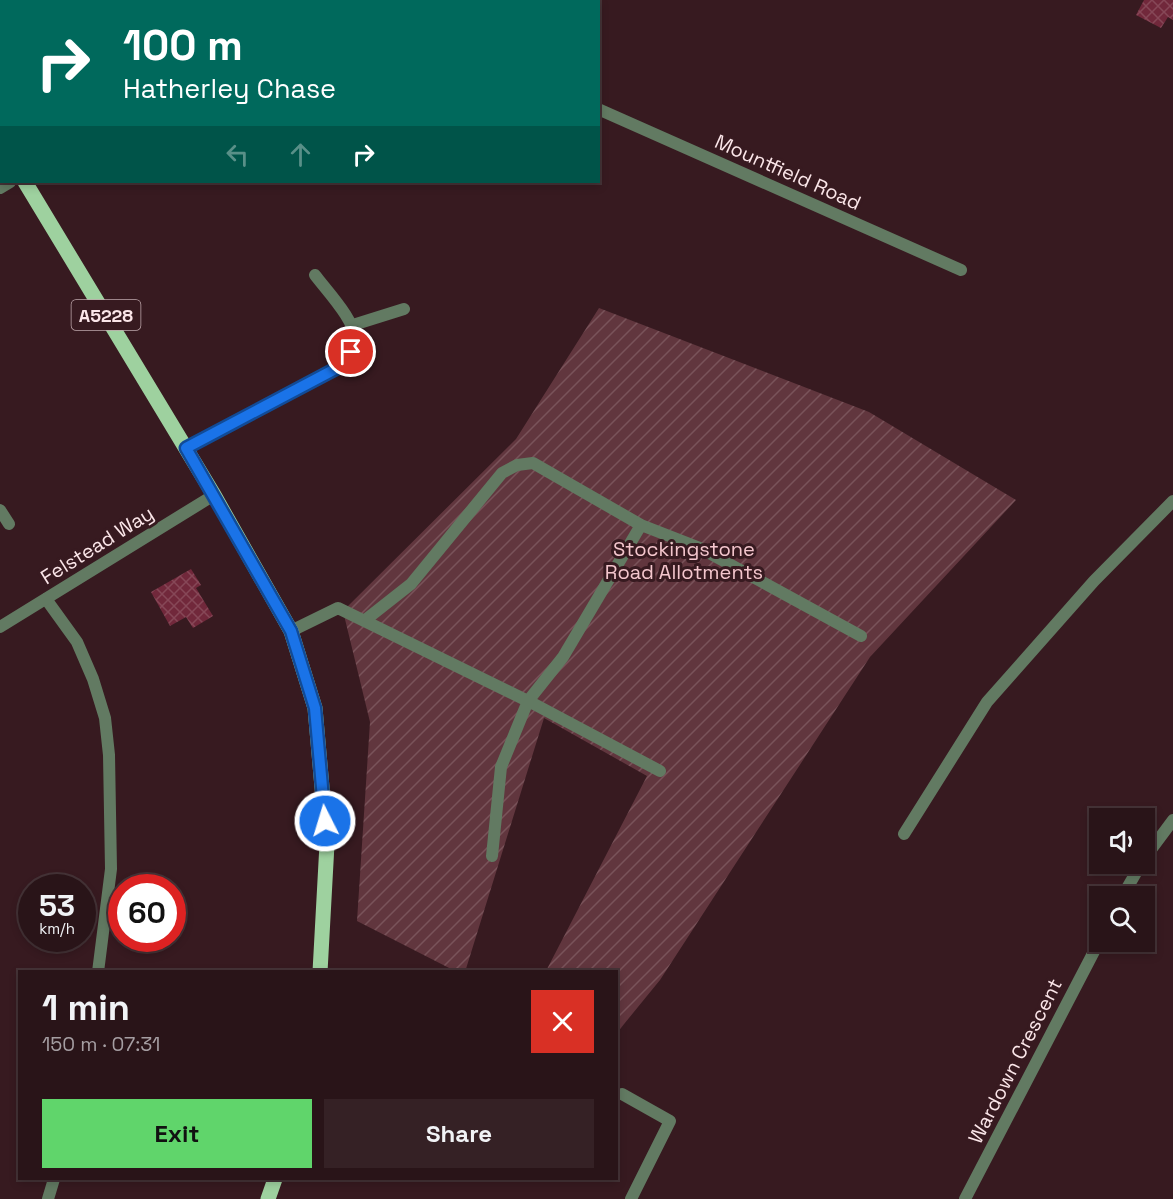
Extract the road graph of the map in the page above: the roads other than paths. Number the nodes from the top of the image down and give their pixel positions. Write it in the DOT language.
graph roads {
  1 [pos="600,110"];
  2 [pos="26,183"];
  3 [pos="961,270"];
  4 [pos="315,275"];
  5 [pos="404,309"];
  6 [pos="353,325"];
  7 [pos="186,448"];
  8 [pos="214,495"];
  9 [pos="1173,501"];
  10 [pos="0,510"];
  11 [pos="9,524"];
  12 [pos="640,525"];
  13 [pos="46,599"];
  14 [pos="364,621"];
  15 [pos="0,627"];
  16 [pos="291,631"];
  17 [pos="861,636"];
  18 [pos="528,701"];
  19 [pos="660,771"];
  20 [pos="1173,820"];
  21 [pos="904,834"];
  22 [pos="1155,844"];
  23 [pos="492,856"];
  24 [pos="1094,952"];
  25 [pos="98,970"];
  26 [pos="320,970"];
  27 [pos="622,1094"];
  28 [pos="54,1180"];
  29 [pos="274,1180"];
  30 [pos="48,1199"];
  31 [pos="268,1199"];
  32 [pos="632,1199"];
  33 [pos="965,1199"];
  1 -- 3 [label="street, Mountfield Road"];
  2 -- 7 [label="main road, A5228"];
  4 -- 6 [label="street"];
  5 -- 6 [label="street"];
  6 -- 7 [label="street"];
  7 -- 8 [label="main road, A5228"];
  8 -- 13 [label="street, Felstead Way"];
  8 -- 16 [label="main road, A5228"];
  9 -- 21 [label="street"];
  10 -- 11 [label="street"];
  12 -- 14 [label="street"];
  12 -- 17 [label="street"];
  12 -- 18 [label="street"];
  13 -- 15 [label="street, Felstead Way"];
  13 -- 25 [label="street"];
  14 -- 16 [label="street"];
  14 -- 18 [label="street"];
  16 -- 26 [label="main road, A5228"];
  18 -- 19 [label="street"];
  18 -- 23 [label="street"];
  20 -- 22 [label="street"];
  24 -- 33 [label="street, Wardown Crescent"];
  27 -- 32 [label="street"];
  28 -- 30 [label="street"];
  29 -- 31 [label="main road"];
}
